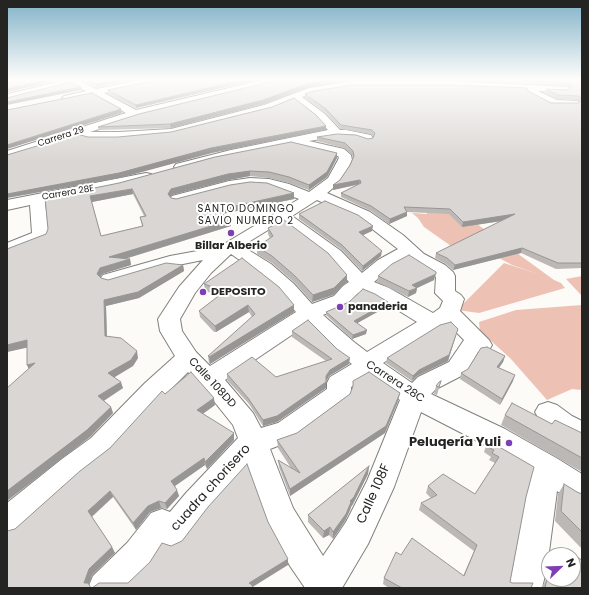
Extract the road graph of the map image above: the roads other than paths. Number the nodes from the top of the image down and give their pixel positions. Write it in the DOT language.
graph roads {
  1 [pos="121,107"];
  2 [pos="164,107"];
  3 [pos="269,107"];
  4 [pos="309,107"];
  5 [pos="135,114"];
  6 [pos="76,132"];
  7 [pos="337,133"];
  8 [pos="367,138"];
  9 [pos="292,141"];
  10 [pos="340,152"];
  11 [pos="7,155"];
  12 [pos="314,196"];
  13 [pos="37,198"];
  14 [pos="177,199"];
  15 [pos="7,205"];
  16 [pos="281,216"];
  17 [pos="227,248"];
  18 [pos="7,249"];
  19 [pos="410,251"];
  20 [pos="110,280"];
  21 [pos="361,284"];
  22 [pos="309,313"];
  23 [pos="441,317"];
  24 [pos="188,358"];
  25 [pos="366,364"];
  26 [pos="209,379"];
  27 [pos="414,397"];
  28 [pos="548,412"];
  29 [pos="582,434"];
  30 [pos="253,440"];
  31 [pos="548,468"];
  32 [pos="582,490"];
  33 [pos="7,523"];
  34 [pos="324,587"];
  35 [pos="105,588"];
  36 [pos="525,588"];
  1 -- 5 [label="street"];
  2 -- 5 [label="street, Carrera 29"];
  3 -- 6 [label="street"];
  4 -- 7 [label="street"];
  5 -- 6 [label="street, Carrera 29"];
  6 -- 11 [label="street, Carrera 29"];
  7 -- 8 [label="street, Carrera 28E"];
  7 -- 9 [label="street, Carrera 28E"];
  9 -- 10 [label="street, Carrera 28E"];
  9 -- 13 [label="street, Carrera 28E"];
  10 -- 12 [label="street, Calle 108DD"];
  12 -- 14 [label="street"];
  12 -- 16 [label="street, Calle 108DD"];
  12 -- 19 [label="street"];
  13 -- 15 [label="street, Carrera 28E"];
  13 -- 18 [label="street"];
  16 -- 17 [label="street, Calle 108DD"];
  16 -- 21 [label="street"];
  17 -- 20 [label="street"];
  17 -- 22 [label="street, Carrera 28C"];
  17 -- 24 [label="street, Calle 108DD"];
  19 -- 21 [label="street"];
  19 -- 23 [label="street"];
  21 -- 22 [label="street"];
  21 -- 23 [label="street"];
  22 -- 25 [label="street, Carrera 28C"];
  22 -- 26 [label="street"];
  23 -- 25 [label="street"];
  23 -- 27 [label="street"];
  24 -- 26 [label="street, Calle 108DD"];
  24 -- 33 [label="street"];
  25 -- 27 [label="street, Carrera 28C"];
  25 -- 30 [label="street"];
  26 -- 30 [label="street, Calle 108DD"];
  27 -- 31 [label="street, Carrera 28C"];
  27 -- 34 [label="street, Calle 108F"];
  28 -- 29 [label="street"];
  30 -- 34 [label="street, Calle 108DD"];
  30 -- 35 [label="street, cuadra chorisero"];
  31 -- 32 [label="street, Carrera 28C"];
  31 -- 36 [label="street"];
}
